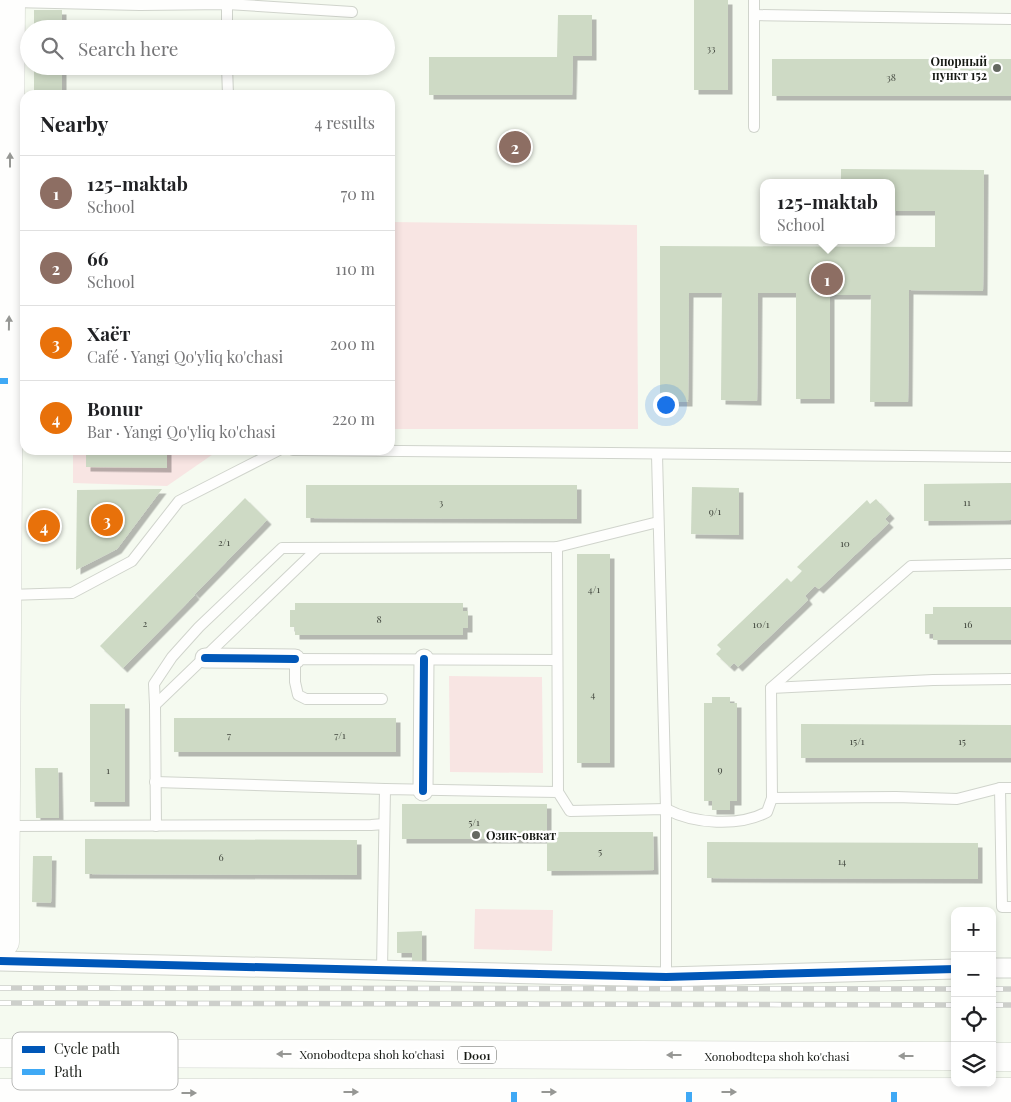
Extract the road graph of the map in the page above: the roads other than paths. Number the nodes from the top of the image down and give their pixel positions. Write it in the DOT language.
graph roads {
  1 [pos="754,0"];
  2 [pos="11,1"];
  3 [pos="140,2"];
  4 [pos="227,4"];
  5 [pos="352,12"];
  6 [pos="754,16"];
  7 [pos="1011,19"];
  8 [pos="227,20"];
  9 [pos="227,75"];
  10 [pos="228,90"];
  11 [pos="9,121"];
  12 [pos="754,127"];
  13 [pos="4,381"];
  14 [pos="395,451"];
  15 [pos="657,454"];
  16 [pos="269,455"];
  17 [pos="1011,457"];
  18 [pos="658,522"];
  19 [pos="557,547"];
  20 [pos="317,548"];
  21 [pos="1011,564"];
  22 [pos="4,595"];
  23 [pos="205,658"];
  24 [pos="295,659"];
  25 [pos="424,660"];
  26 [pos="557,660"];
  27 [pos="1011,679"];
  28 [pos="771,688"];
  29 [pos="382,699"];
  30 [pos="155,705"];
  31 [pos="155,782"];
  32 [pos="1006,788"];
  33 [pos="384,789"];
  34 [pos="423,791"];
  35 [pos="558,792"];
  36 [pos="772,798"];
  37 [pos="666,809"];
  38 [pos="384,824"];
  39 [pos="6,826"];
  40 [pos="156,826"];
  41 [pos="1011,907"];
  42 [pos="0,947"];
  43 [pos="0,961"];
  44 [pos="996,968"];
  45 [pos="1011,968"];
  46 [pos="951,969"];
  47 [pos="382,970"];
  48 [pos="666,977"];
  49 [pos="178,1054"];
  50 [pos="951,1056"];
  51 [pos="996,1056"];
  52 [pos="1011,1057"];
  53 [pos="1011,1092"];
  54 [pos="0,1093"];
  55 [pos="514,1097"];
  56 [pos="689,1097"];
  57 [pos="899,1099"];
  1 -- 6 [label="lane"];
  2 -- 3 [label="lane"];
  2 -- 11 [label="main road"];
  3 -- 4 [label="lane"];
  4 -- 5 [label="lane"];
  4 -- 8 [label="lane"];
  6 -- 7 [label="lane"];
  6 -- 12 [label="lane"];
  9 -- 10 [label="lane"];
  13 -- 11 [label="main road, one-way"];
  13 -- 22 [label="main road"];
  14 -- 15 [label="lane"];
  15 -- 17 [label="lane"];
  15 -- 18 [label="lane"];
  16 -- 22 [label="lane"];
  18 -- 19 [label="lane"];
  18 -- 37 [label="lane"];
  19 -- 20 [label="lane"];
  19 -- 26 [label="lane"];
  20 -- 23 [label="lane"];
  20 -- 30 [label="lane"];
  21 -- 28 [label="lane"];
  22 -- 39 [label="main road"];
  23 -- 24 [label="street"];
  23 -- 30 [label="lane"];
  24 -- 25 [label="lane"];
  24 -- 29 [label="lane"];
  25 -- 26 [label="lane"];
  25 -- 34 [label="street"];
  26 -- 35 [label="lane"];
  27 -- 28 [label="lane"];
  28 -- 36 [label="lane"];
  30 -- 31 [label="lane"];
  31 -- 33 [label="lane"];
  31 -- 40 [label="lane"];
  32 -- 36 [label="lane"];
  32 -- 41 [label="lane"];
  33 -- 34 [label="lane"];
  33 -- 38 [label="lane"];
  34 -- 35 [label="lane"];
  35 -- 37 [label="lane"];
  36 -- 37 [label="lane"];
  37 -- 48 [label="lane"];
  38 -- 40 [label="lane"];
  38 -- 47 [label="lane"];
  39 -- 40 [label="lane"];
  39 -- 42 [label="main road"];
  43 -- 47 [label="street"];
  44 -- 45 [label="street"];
  46 -- 48 [label="street"];
  47 -- 48 [label="street"];
  50 -- 49 [label="main road, Xonobodtepa shoh ko'chasi / D001, one-way"];
  51 -- 52 [label="main road"];
  53 -- 57 [label="main road"];
  54 -- 55 [label="main road, one-way"];
  55 -- 56 [label="main road, one-way"];
  56 -- 57 [label="main road, one-way"];
}
